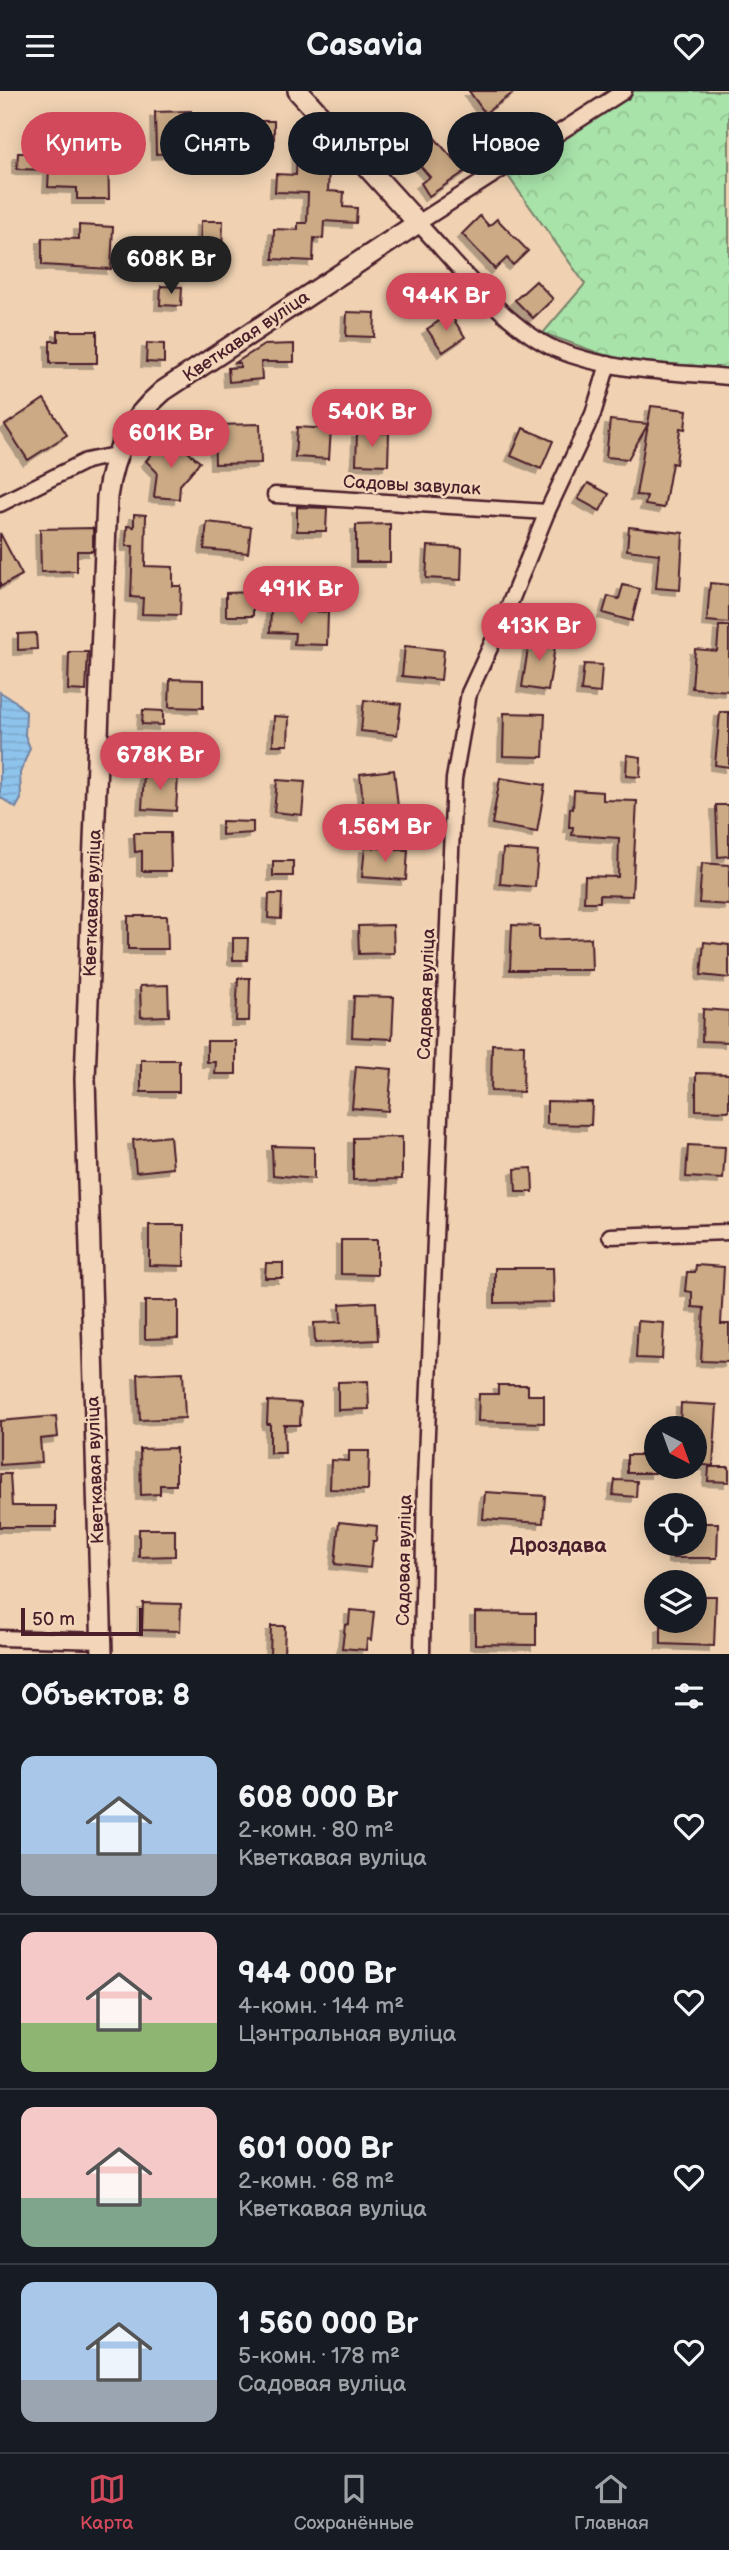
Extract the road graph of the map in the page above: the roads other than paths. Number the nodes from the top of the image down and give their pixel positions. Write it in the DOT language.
graph roads {
  1 [pos="298,91"];
  2 [pos="624,91"];
  3 [pos="418,223"];
  4 [pos="608,364"];
  5 [pos="729,377"];
  6 [pos="115,455"];
  7 [pos="275,495"];
  8 [pos="0,504"];
  9 [pos="547,512"];
  10 [pos="729,1232"];
  11 [pos="610,1236"];
  12 [pos="0,1638"];
  13 [pos="102,1647"];
  14 [pos="422,1654"];
  1 -- 3 [label="street"];
  2 -- 3 [label="street"];
  3 -- 4 [label="street"];
  3 -- 6 [label="street, Кветкавая вуліца"];
  4 -- 5 [label="street"];
  4 -- 9 [label="street, Садовая вуліца"];
  6 -- 8 [label="street"];
  6 -- 13 [label="street, Кветкавая вуліца"];
  7 -- 9 [label="street, Садовы завулак"];
  9 -- 14 [label="street, Садовая вуліца"];
  10 -- 11 [label="street"];
  12 -- 13 [label="street"];
}
